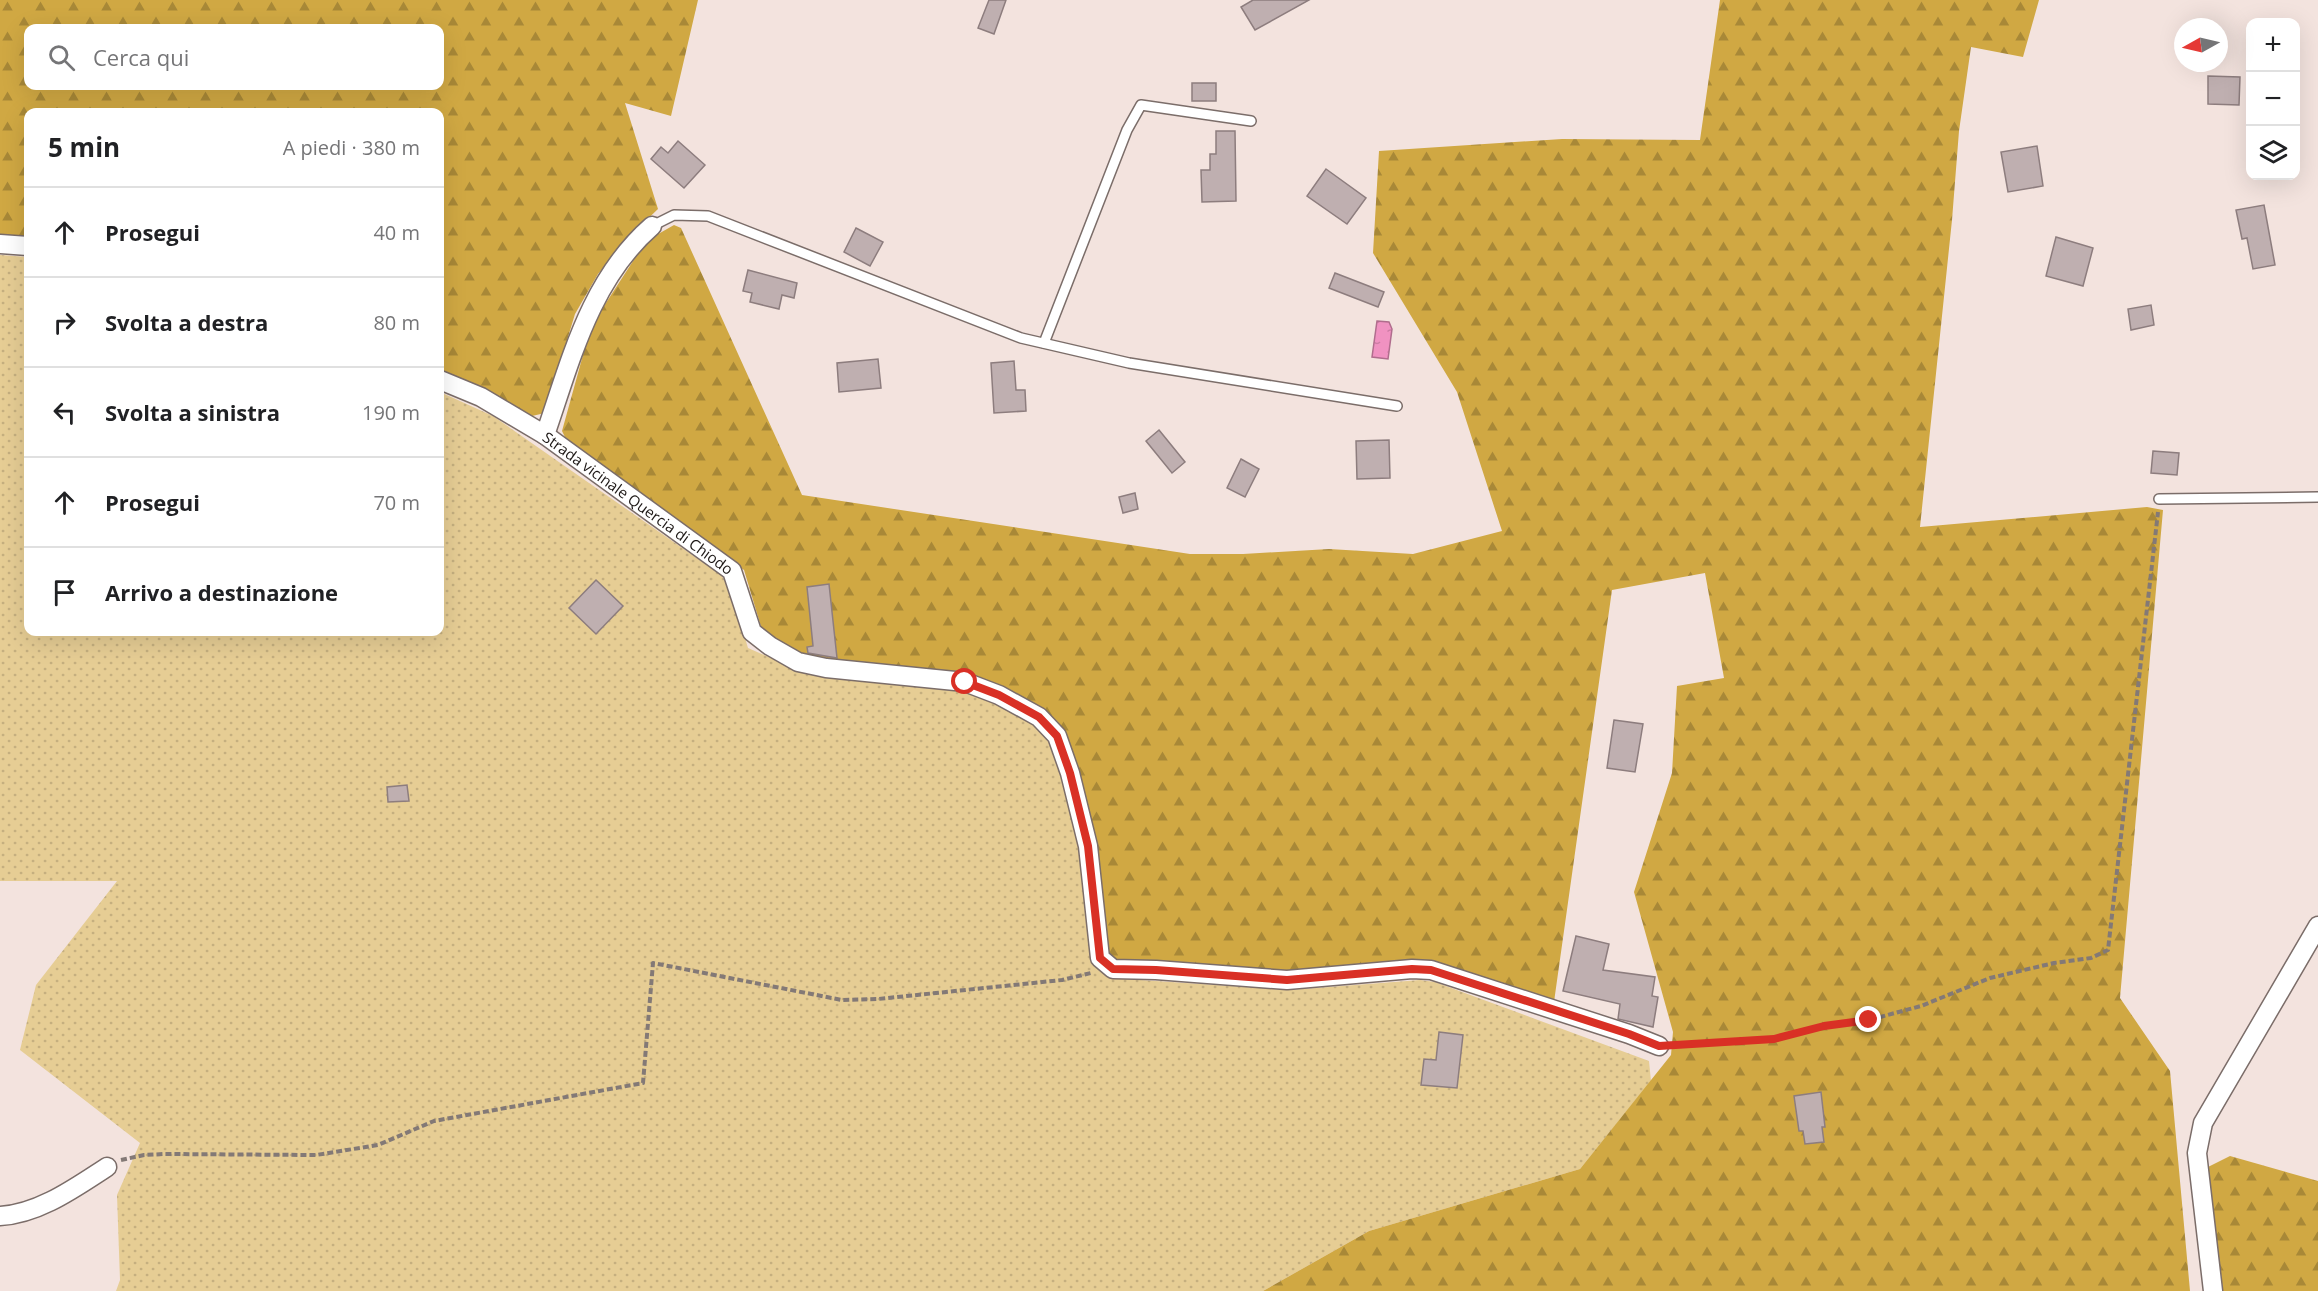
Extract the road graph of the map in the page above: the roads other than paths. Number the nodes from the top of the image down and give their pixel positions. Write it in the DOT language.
graph roads {
  1 [pos="1251,121"];
  2 [pos="652,226"];
  3 [pos="0,244"];
  4 [pos="24,246"];
  5 [pos="1044,343"];
  6 [pos="444,382"];
  7 [pos="1397,406"];
  8 [pos="545,435"];
  9 [pos="2318,497"];
  10 [pos="2159,500"];
  11 [pos="2318,926"];
  12 [pos="1659,1046"];
  13 [pos="107,1167"];
  14 [pos="0,1216"];
  15 [pos="2213,1291"];
  1 -- 5 [label="lane"];
  2 -- 5 [label="lane"];
  2 -- 8 [label="street"];
  3 -- 4 [label="street"];
  5 -- 7 [label="lane"];
  6 -- 8 [label="street, Strada vicinale Quercia di Chiodo"];
  8 -- 12 [label="street, Strada vicinale Quercia di Chiodo"];
  9 -- 10 [label="lane"];
  11 -- 15 [label="street"];
  13 -- 14 [label="street"];
}
